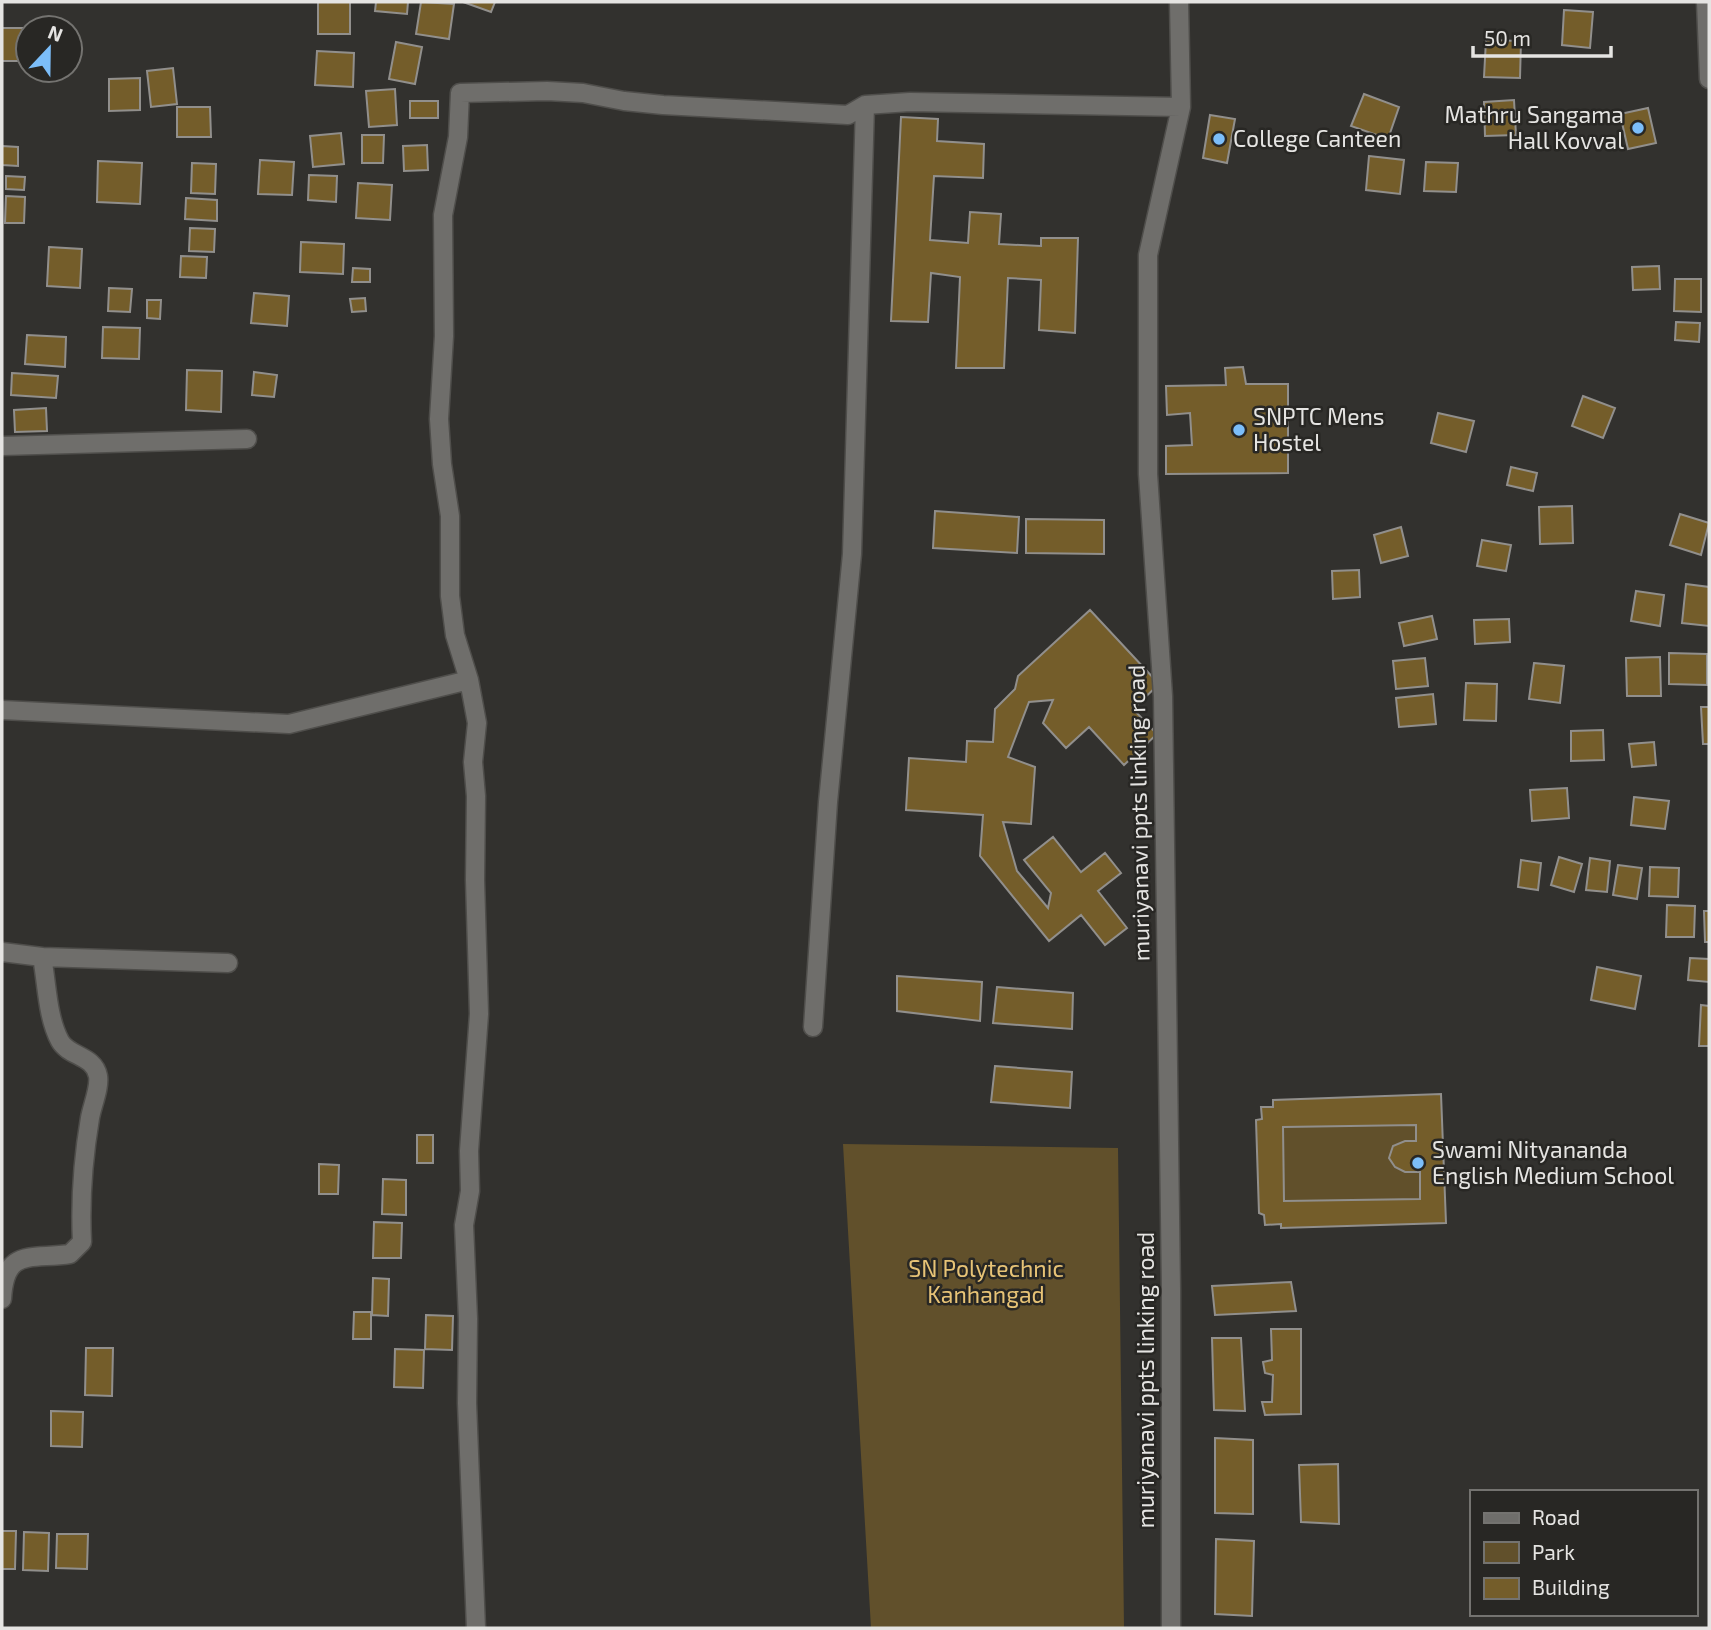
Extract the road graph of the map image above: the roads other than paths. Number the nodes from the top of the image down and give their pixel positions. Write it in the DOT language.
graph roads {
  1 [pos="1180,2"];
  2 [pos="1706,2"];
  3 [pos="1709,79"];
  4 [pos="865,105"];
  5 [pos="1181,107"];
  6 [pos="247,439"];
  7 [pos="2,446"];
  8 [pos="469,680"];
  9 [pos="2,710"];
  10 [pos="2,953"];
  11 [pos="42,957"];
  12 [pos="228,964"];
  13 [pos="813,1027"];
  14 [pos="2,1299"];
  15 [pos="477,1628"];
  16 [pos="1171,1628"];
  1 -- 5 [label="street, muriyanavi ppts linking road"];
  2 -- 3 [label="street"];
  4 -- 5 [label="street"];
  4 -- 8 [label="street"];
  4 -- 13 [label="street"];
  5 -- 16 [label="street, muriyanavi ppts linking road"];
  6 -- 7 [label="street"];
  8 -- 9 [label="street"];
  8 -- 15 [label="street"];
  10 -- 11 [label="street"];
  11 -- 12 [label="street"];
  11 -- 14 [label="street"];
}
